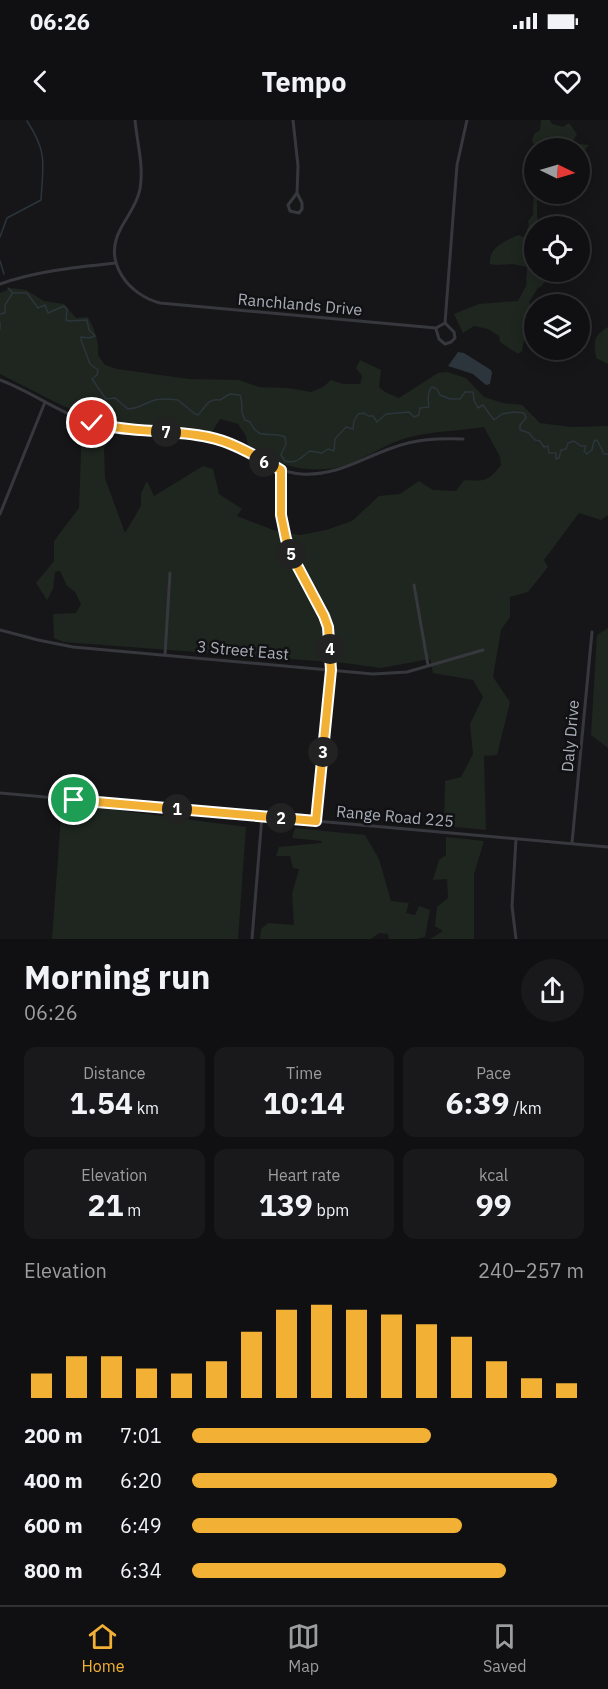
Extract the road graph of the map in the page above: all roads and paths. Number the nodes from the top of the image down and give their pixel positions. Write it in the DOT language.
graph roads {
  1 [pos="135,120"];
  2 [pos="293,120"];
  3 [pos="467,120"];
  4 [pos="297,193"];
  5 [pos="115,263"];
  6 [pos="0,284"];
  7 [pos="445,323"];
  8 [pos="436,328"];
  9 [pos="0,380"];
  10 [pos="45,402"];
  11 [pos="463,439"];
  12 [pos="281,470"];
  13 [pos="0,514"];
  14 [pos="170,573"];
  15 [pos="414,585"];
  16 [pos="0,630"];
  17 [pos="592,632"];
  18 [pos="483,650"];
  19 [pos="165,655"];
  20 [pos="428,665"];
  21 [pos="331,670"];
  22 [pos="0,793"];
  23 [pos="262,816"];
  24 [pos="316,821"];
  25 [pos="516,839"];
  26 [pos="572,843"];
  27 [pos="608,847"];
  28 [pos="252,939"];
  29 [pos="516,939"];
  1 -- 5 [label="street"];
  2 -- 4 [label="street"];
  3 -- 7 [label="street"];
  4 -- 4 [label="street"];
  5 -- 6 [label="street"];
  5 -- 8 [label="street, Ranchlands Drive"];
  7 -- 8 [label="street"];
  7 -- 8 [label="street"];
  9 -- 10 [label="street"];
  10 -- 12 [label="street"];
  10 -- 13 [label="street"];
  11 -- 12 [label="street"];
  12 -- 21 [label="street"];
  14 -- 19 [label="street"];
  15 -- 20 [label="street"];
  16 -- 19 [label="street, 3 Street East"];
  17 -- 26 [label="street, Daly Drive"];
  18 -- 20 [label="street, 3 Street East"];
  19 -- 21 [label="street, 3 Street East"];
  20 -- 21 [label="street, 3 Street East"];
  21 -- 24 [label="street"];
  22 -- 23 [label="street, Range Road 225"];
  23 -- 24 [label="street, Range Road 225"];
  23 -- 28 [label="street"];
  24 -- 25 [label="street, Range Road 225"];
  25 -- 26 [label="street, Range Road 225"];
  25 -- 29 [label="street"];
  26 -- 27 [label="street, Range Road 225"];
}
